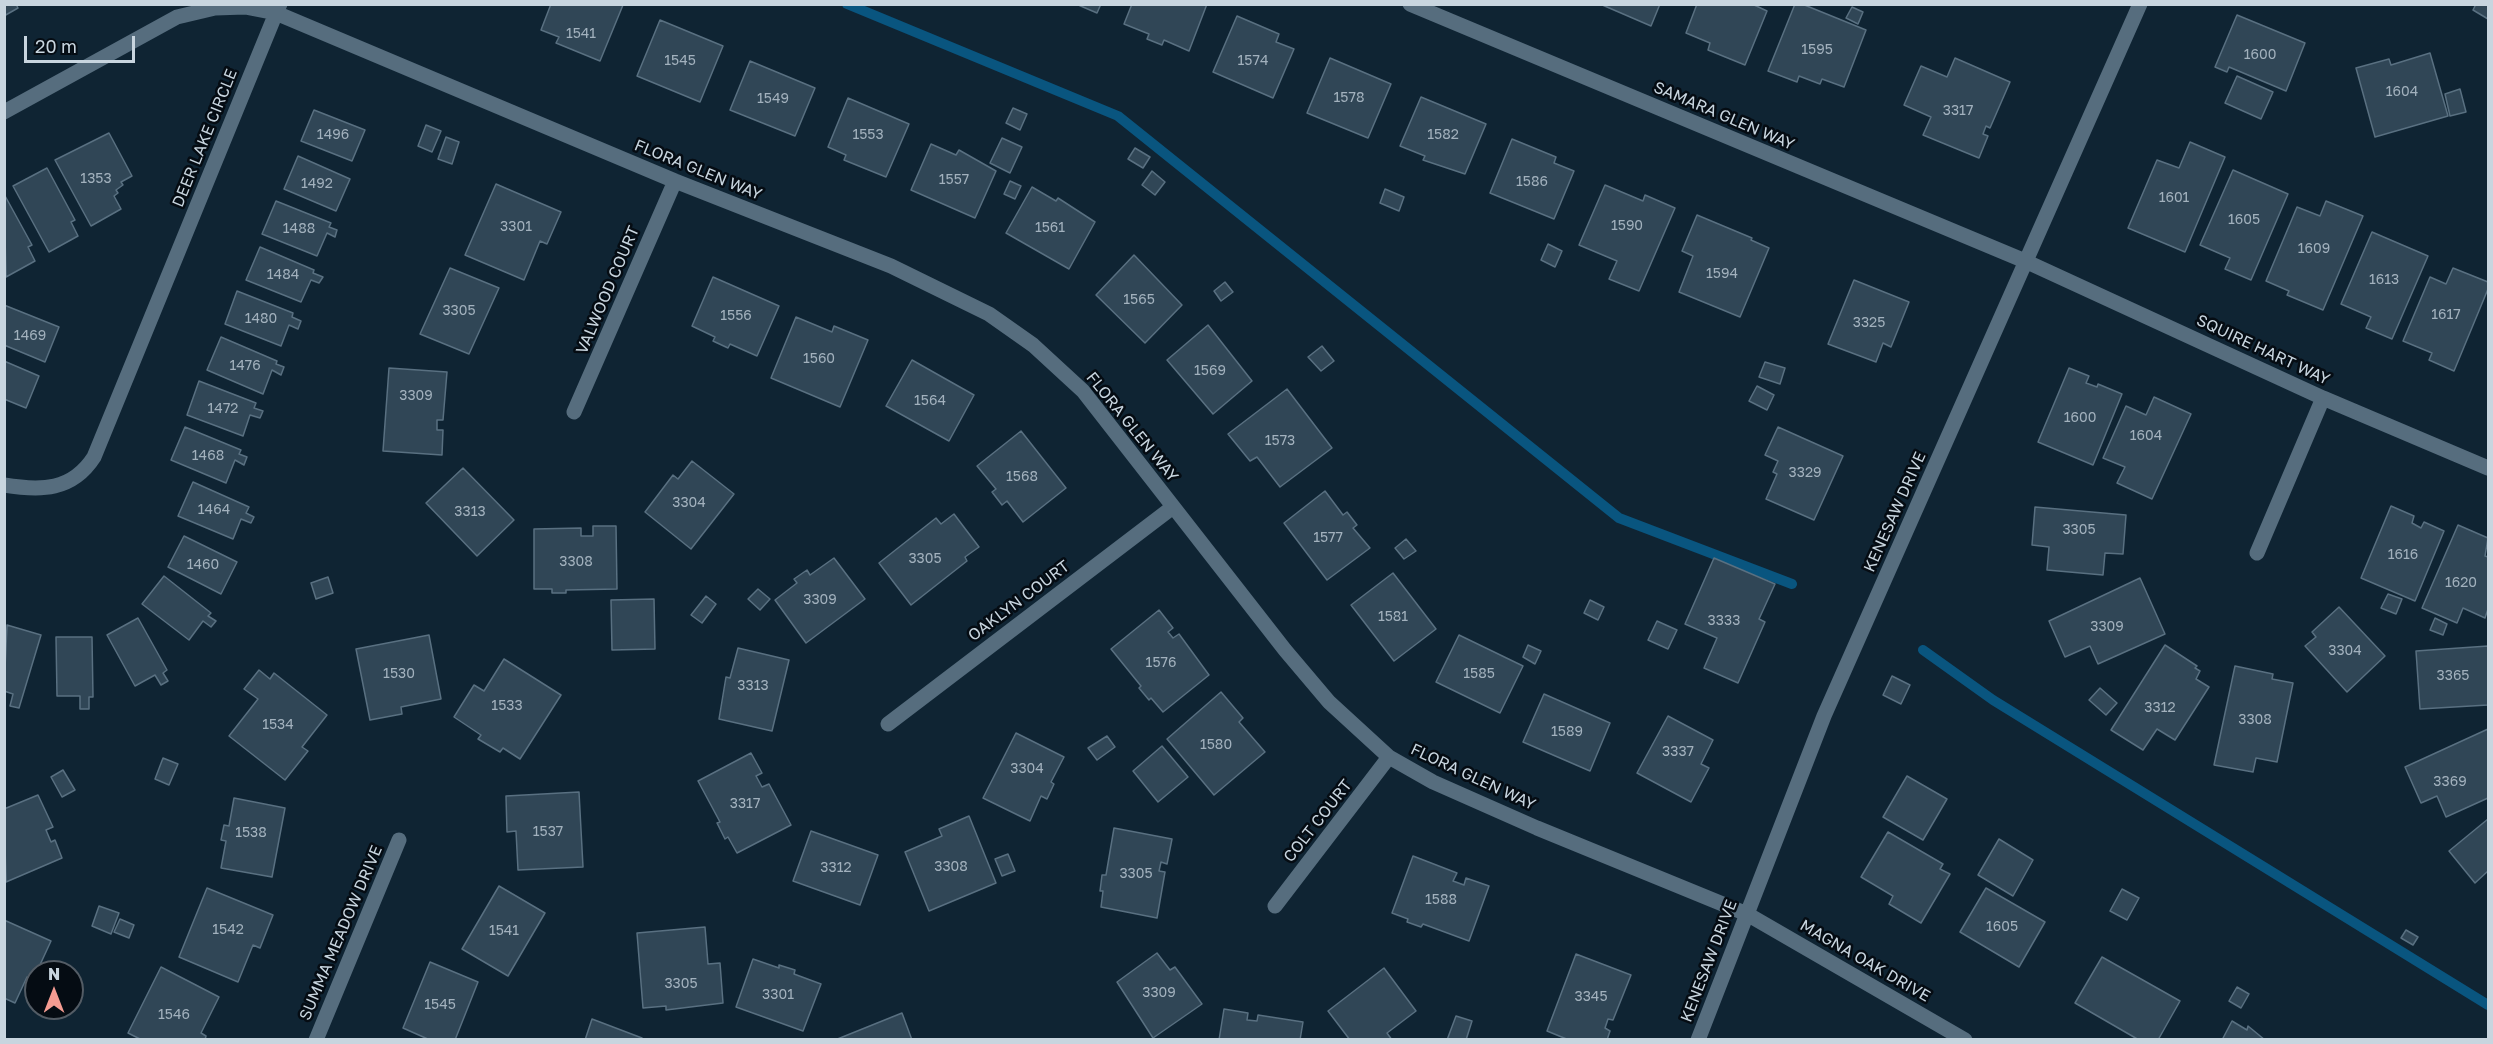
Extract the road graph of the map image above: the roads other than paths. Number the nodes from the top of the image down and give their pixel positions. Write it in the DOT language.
graph roads {
  1 [pos="1410,4"];
  2 [pos="2140,4"];
  3 [pos="278,9"];
  4 [pos="4,112"];
  5 [pos="675,181"];
  6 [pos="2025,261"];
  7 [pos="2323,398"];
  8 [pos="574,412"];
  9 [pos="2488,468"];
  10 [pos="4,485"];
  11 [pos="1173,507"];
  12 [pos="2257,553"];
  13 [pos="888,723"];
  14 [pos="1389,757"];
  15 [pos="399,840"];
  16 [pos="1275,906"];
  17 [pos="1747,914"];
  18 [pos="316,1040"];
  19 [pos="1698,1040"];
  20 [pos="1965,1040"];
  1 -- 6 [label="street, SAMARA GLEN WAY"];
  2 -- 6 [label="street, KENESAW DRIVE"];
  3 -- 4 [label="street"];
  3 -- 5 [label="street, FLORA GLEN WAY"];
  3 -- 10 [label="street, DEER LAKE CIRCLE"];
  5 -- 8 [label="street, VALWOOD COURT"];
  5 -- 11 [label="street, FLORA GLEN WAY"];
  6 -- 7 [label="street, SQUIRE HART WAY"];
  6 -- 17 [label="street, KENESAW DRIVE"];
  7 -- 9 [label="street, SQUIRE HART WAY"];
  7 -- 12 [label="street"];
  11 -- 13 [label="street, OAKLYN COURT"];
  11 -- 14 [label="street, FLORA GLEN WAY"];
  14 -- 16 [label="street, COLT COURT"];
  14 -- 17 [label="street, FLORA GLEN WAY"];
  15 -- 18 [label="street, SUMMA MEADOW DRIVE"];
  17 -- 19 [label="street, KENESAW DRIVE"];
  17 -- 20 [label="street, MAGNA OAK DRIVE"];
}
